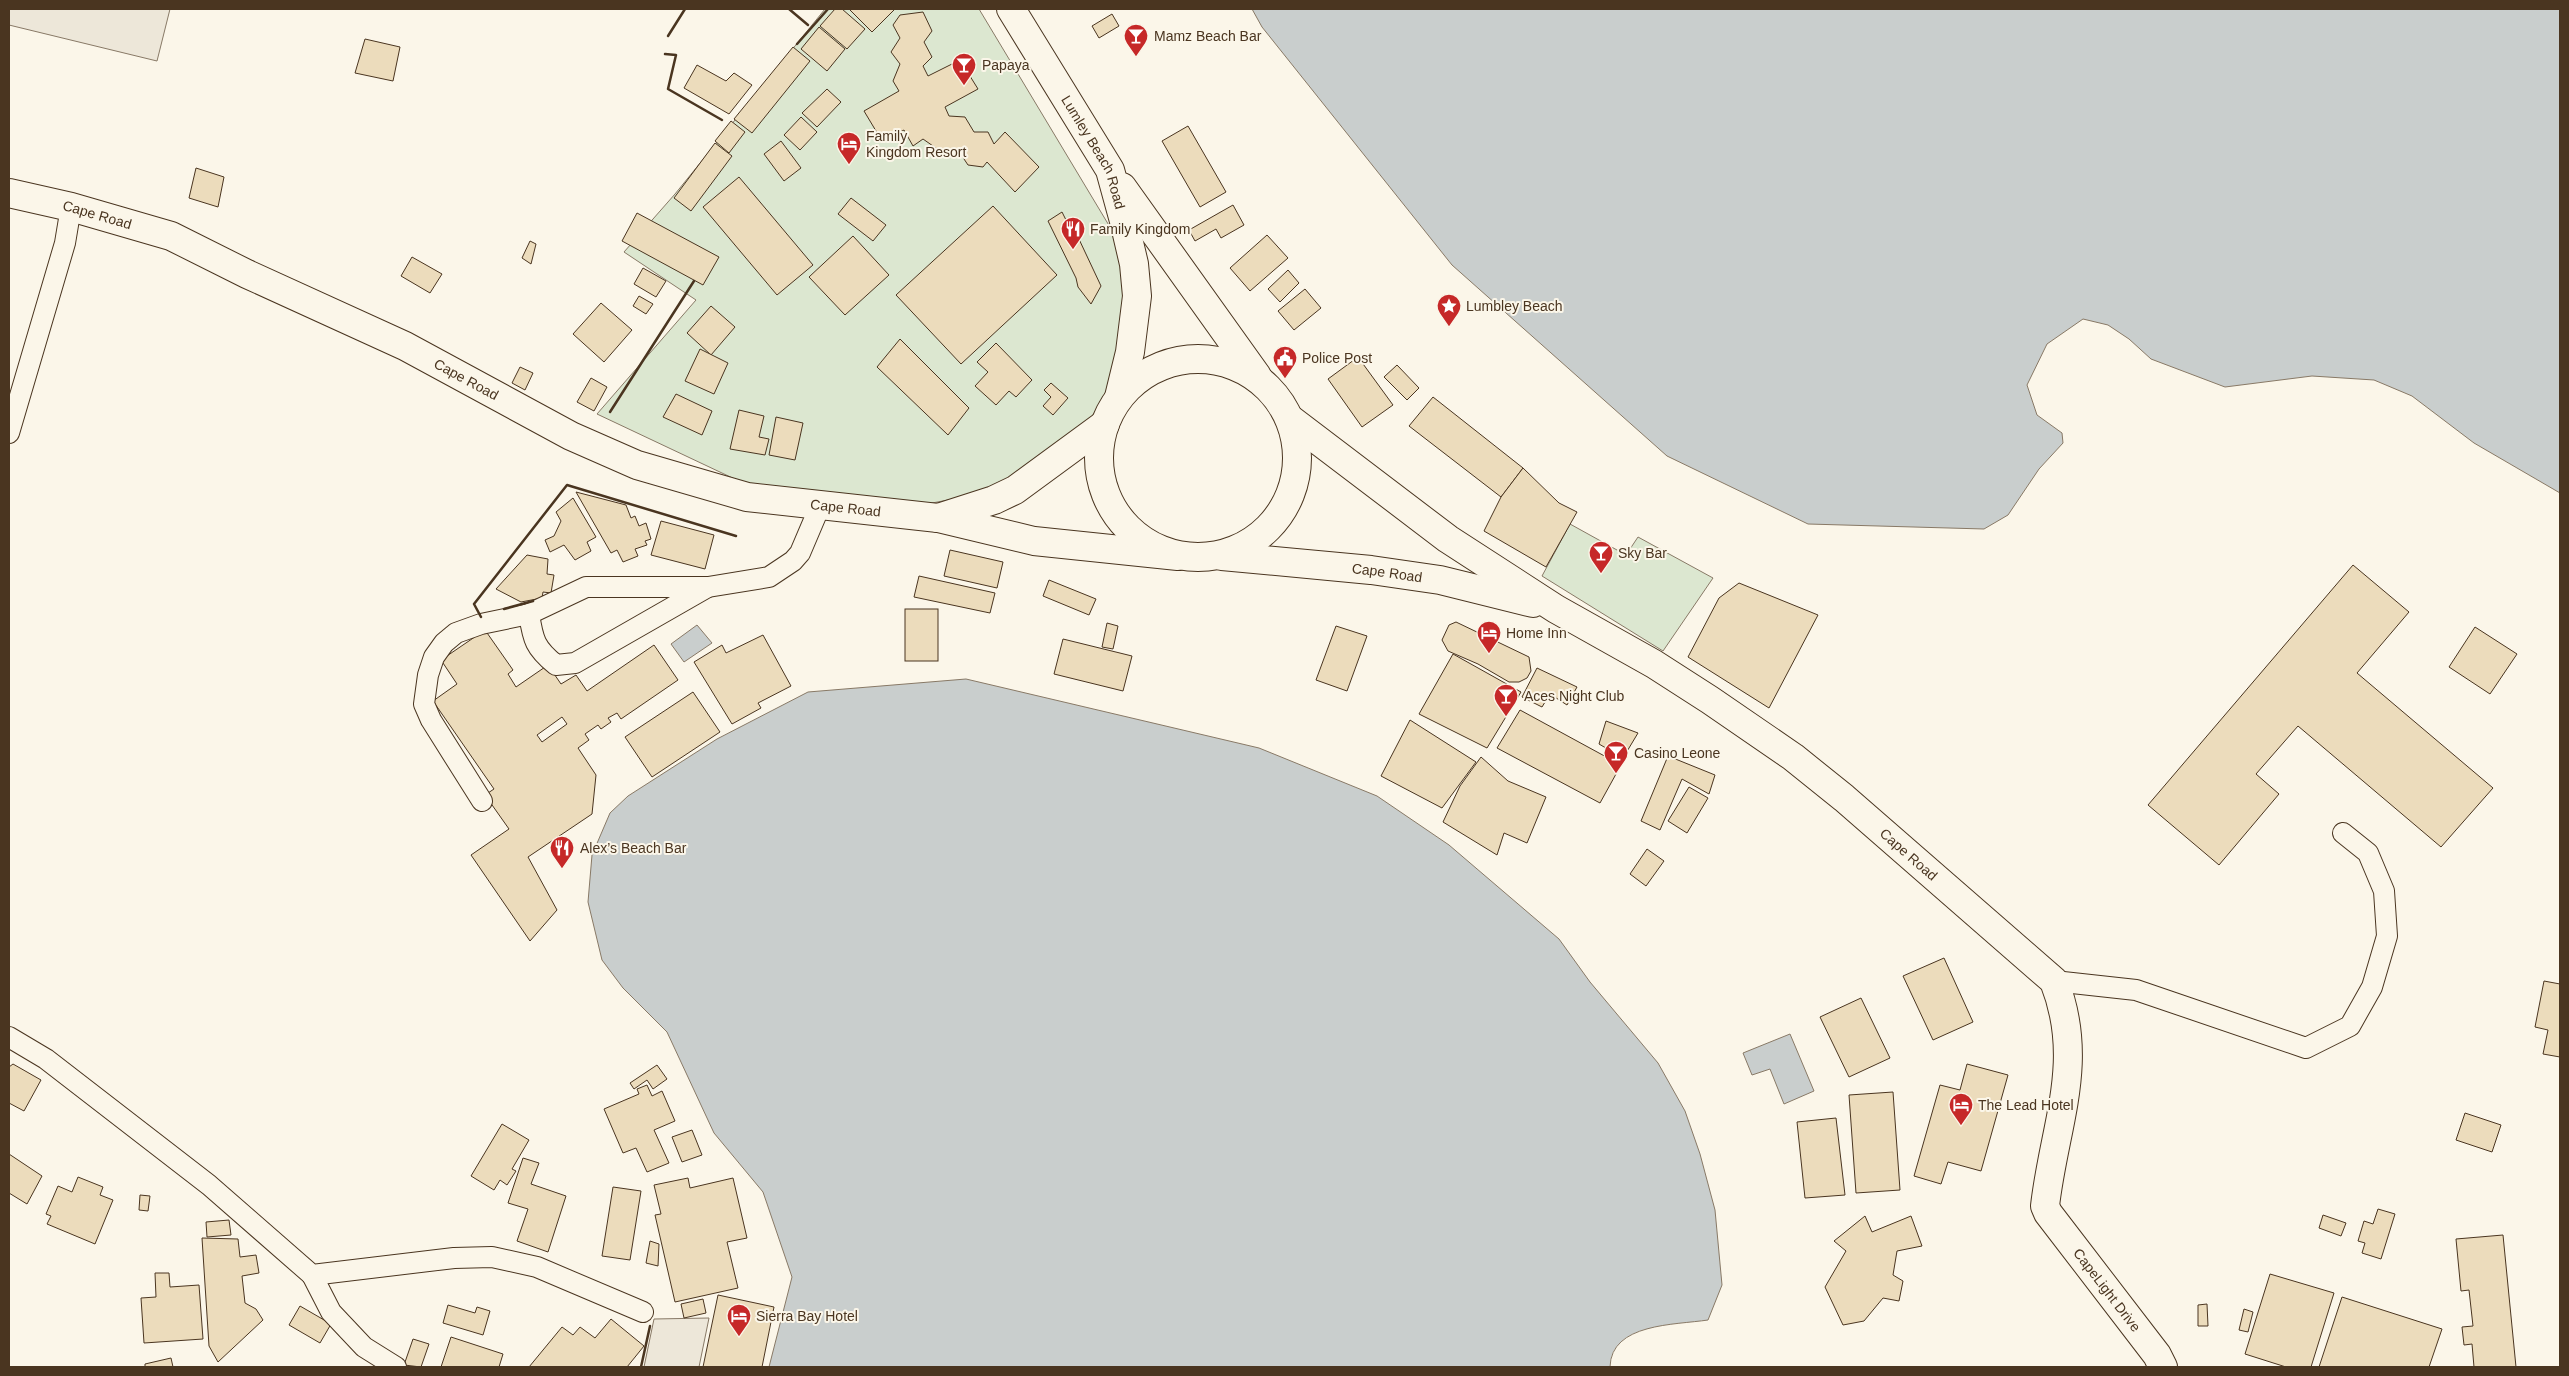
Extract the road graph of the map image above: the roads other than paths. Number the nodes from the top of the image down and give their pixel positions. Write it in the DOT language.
graph roads {
  1 [pos="1012,9"];
  2 [pos="1110,170"];
  3 [pos="9,193"];
  4 [pos="71,207"];
  5 [pos="1259,379"];
  6 [pos="1119,398"];
  7 [pos="1290,419"];
  8 [pos="1105,424"];
  9 [pos="9,433"];
  10 [pos="820,506"];
  11 [pos="938,518"];
  12 [pos="1448,540"];
  13 [pos="1178,556"];
  14 [pos="1216,556"];
  15 [pos="1440,580"];
  16 [pos="708,587"];
  17 [pos="1556,609"];
  18 [pos="529,614"];
  19 [pos="482,801"];
  20 [pos="2342,833"];
  21 [pos="2054,981"];
  22 [pos="9,1037"];
  23 [pos="2048,1213"];
  24 [pos="312,1275"];
  25 [pos="642,1312"];
  26 [pos="396,1367"];
  27 [pos="2163,1367"];
  1 -- 2 [label="main road, Lumley Beach Road"];
  2 -- 5 [label="main road"];
  2 -- 6 [label="main road, Lumley Beach Road"];
  3 -- 4 [label="main road, Cape Road"];
  4 -- 9 [label="street"];
  4 -- 10 [label="main road, Cape Road"];
  5 -- 6 [label="main road"];
  5 -- 7 [label="main road"];
  6 -- 8 [label="main road"];
  7 -- 12 [label="main road, Cape Road"];
  7 -- 14 [label="main road"];
  8 -- 11 [label="main road"];
  8 -- 13 [label="main road"];
  10 -- 11 [label="main road, Cape Road"];
  10 -- 16 [label="street"];
  11 -- 13 [label="main road, Cape Road"];
  12 -- 15 [label="main road"];
  12 -- 17 [label="main road, Cape Road"];
  13 -- 14 [label="main road, Cape Road"];
  14 -- 15 [label="main road, Cape Road"];
  15 -- 17 [label="main road, Cape Road"];
  16 -- 18 [label="street"];
  16 -- 18 [label="street"];
  17 -- 21 [label="main road, Cape Road"];
  18 -- 19 [label="street"];
  20 -- 21 [label="street"];
  21 -- 23 [label="main road, Cape Road"];
  22 -- 24 [label="street"];
  23 -- 27 [label="main road, CapeLight Drive"];
  24 -- 25 [label="street"];
  24 -- 26 [label="street"];
}
